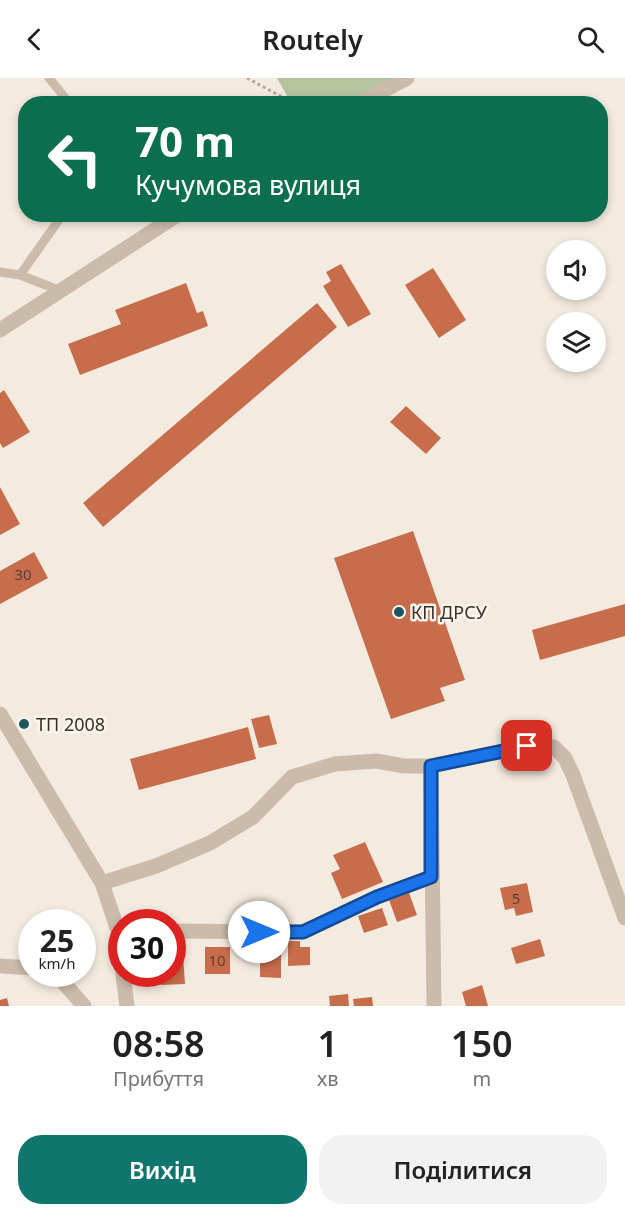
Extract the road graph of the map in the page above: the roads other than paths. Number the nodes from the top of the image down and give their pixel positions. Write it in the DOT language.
graph roads {
  1 [pos="49,78"];
  2 [pos="407,78"];
  3 [pos="64,96"];
  4 [pos="373,96"];
  5 [pos="57,222"];
  6 [pos="167,222"];
  7 [pos="0,272"];
  8 [pos="20,275"];
  9 [pos="61,291"];
  10 [pos="0,330"];
  11 [pos="0,714"];
  12 [pos="431,766"];
  13 [pos="431,877"];
  14 [pos="102,883"];
  15 [pos="112,909"];
  16 [pos="625,918"];
  17 [pos="186,931"];
  18 [pos="0,966"];
  19 [pos="18,967"];
  20 [pos="67,987"];
  21 [pos="125,987"];
  22 [pos="84,1006"];
  23 [pos="127,1006"];
  24 [pos="434,1006"];
  1 -- 3 [label="lane"];
  2 -- 4 [label="street"];
  5 -- 8 [label="lane"];
  6 -- 9 [label="street"];
  7 -- 8 [label="lane"];
  8 -- 9 [label="lane"];
  9 -- 10 [label="street"];
  11 -- 14 [label="street"];
  12 -- 13 [label="street"];
  12 -- 14 [label="street"];
  12 -- 16 [label="street"];
  13 -- 17 [label="street"];
  13 -- 24 [label="street"];
  14 -- 15 [label="street"];
  18 -- 19 [label="street"];
  20 -- 22 [label="street"];
  21 -- 23 [label="street"];
}
